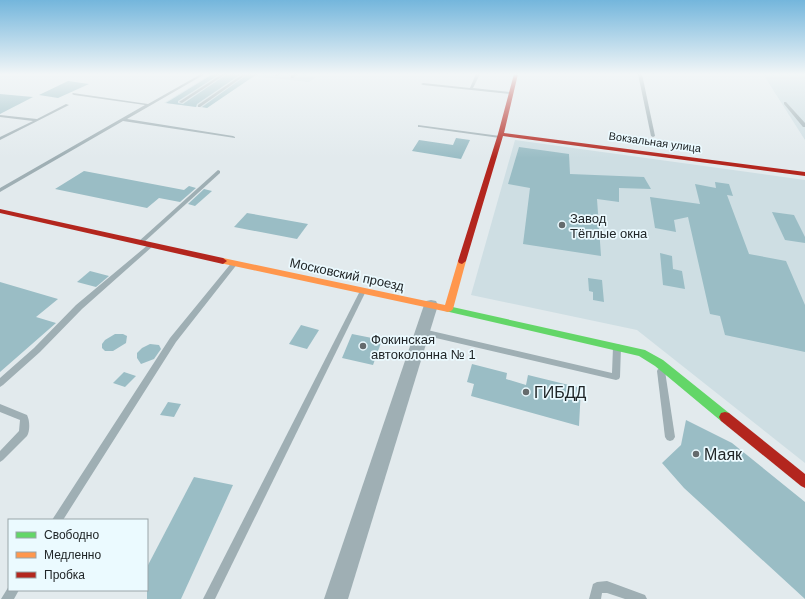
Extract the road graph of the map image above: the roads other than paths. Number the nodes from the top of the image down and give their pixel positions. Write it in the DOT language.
graph roads {
  1 [pos="129,102"];
  2 [pos="155,102"];
  3 [pos="205,102"];
  4 [pos="508,102"];
  5 [pos="646,102"];
  6 [pos="785,103"];
  7 [pos="67,105"];
  8 [pos="150,105"];
  9 [pos="199,106"];
  10 [pos="0,116"];
  11 [pos="37,120"];
  12 [pos="123,120"];
  13 [pos="420,126"];
  14 [pos="805,126"];
  15 [pos="501,135"];
  16 [pos="233,136"];
  17 [pos="654,136"];
  18 [pos="0,139"];
  19 [pos="218,172"];
  20 [pos="805,174"];
  21 [pos="0,190"];
  22 [pos="0,211"];
  23 [pos="140,243"];
  24 [pos="151,245"];
  25 [pos="235,263"];
  26 [pos="363,291"];
  27 [pos="440,307"];
  28 [pos="423,332"];
  29 [pos="617,347"];
  30 [pos="660,363"];
  31 [pos="0,383"];
  32 [pos="0,408"];
  33 [pos="670,437"];
  34 [pos="0,457"];
  35 [pos="805,482"];
  36 [pos="58,519"];
  37 [pos="0,598"];
  38 [pos="7,599"];
  39 [pos="209,599"];
  40 [pos="336,599"];
  41 [pos="595,599"];
  42 [pos="641,599"];
  1 -- 8 [label="lane"];
  2 -- 8 [label="lane"];
  3 -- 9 [label="lane"];
  4 -- 15 [label="street"];
  5 -- 17 [label="lane"];
  6 -- 14 [label="lane"];
  7 -- 11 [label="lane"];
  8 -- 12 [label="lane"];
  10 -- 11 [label="lane"];
  11 -- 18 [label="lane"];
  12 -- 16 [label="lane"];
  12 -- 21 [label="lane"];
  13 -- 15 [label="lane"];
  15 -- 20 [label="street, Вокзальная улица"];
  15 -- 27 [label="street"];
  19 -- 23 [label="lane"];
  22 -- 23 [label="street, Московский проезд"];
  23 -- 24 [label="street, Московский проезд"];
  24 -- 25 [label="street, Московский проезд"];
  24 -- 31 [label="lane"];
  25 -- 26 [label="street, Московский проезд"];
  25 -- 36 [label="lane"];
  26 -- 27 [label="street, Московский проезд"];
  26 -- 39 [label="lane"];
  27 -- 28 [label="street"];
  27 -- 29 [label="street, Московский проезд"];
  28 -- 29 [label="lane"];
  28 -- 40 [label="street"];
  29 -- 30 [label="street, Московский проезд"];
  30 -- 33 [label="lane"];
  30 -- 35 [label="street, Московский проезд"];
  32 -- 34 [label="lane"];
  37 -- 38 [label="lane"];
  41 -- 42 [label="lane"];
}
